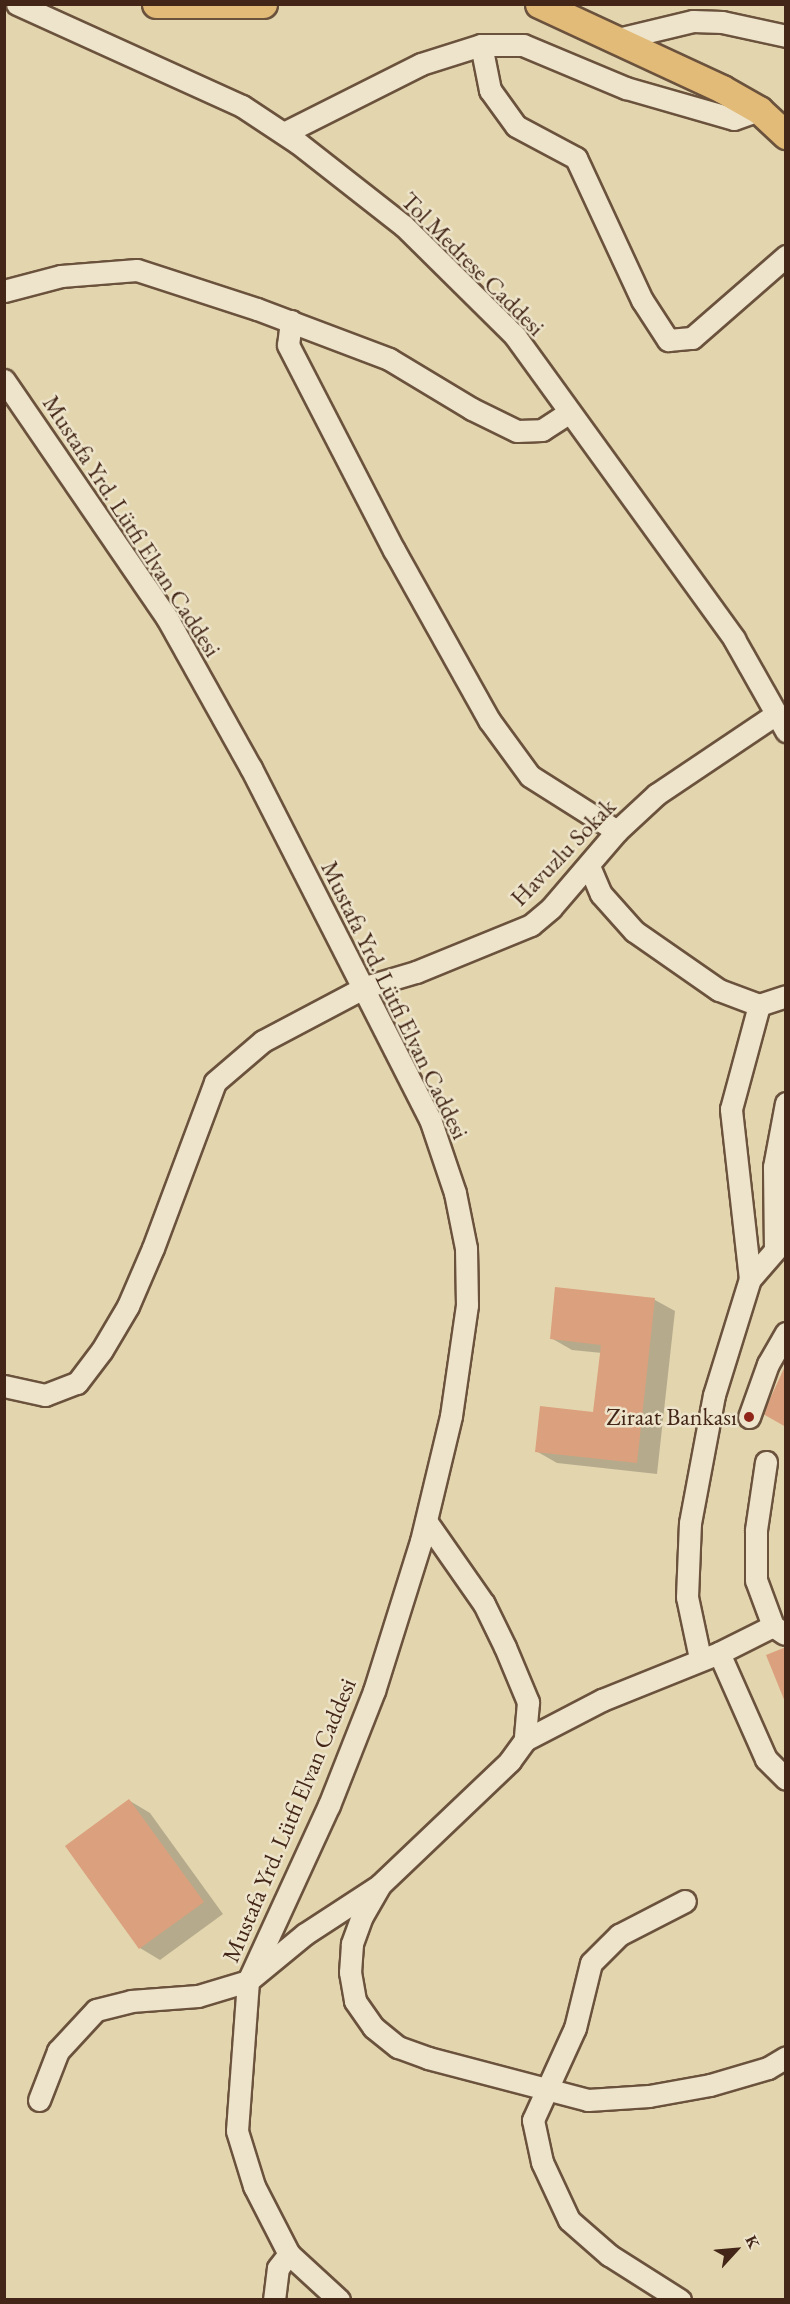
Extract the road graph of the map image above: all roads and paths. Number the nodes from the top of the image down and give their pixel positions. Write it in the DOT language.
graph roads {
  1 [pos="17,4"];
  2 [pos="156,4"];
  3 [pos="263,4"];
  4 [pos="539,4"];
  5 [pos="786,36"];
  6 [pos="618,39"];
  7 [pos="481,45"];
  8 [pos="759,110"];
  9 [pos="284,133"];
  10 [pos="786,135"];
  11 [pos="786,256"];
  12 [pos="4,291"];
  13 [pos="291,321"];
  14 [pos="4,380"];
  15 [pos="568,413"];
  16 [pos="781,723"];
  17 [pos="617,831"];
  18 [pos="589,866"];
  19 [pos="365,987"];
  20 [pos="786,996"];
  21 [pos="759,1005"];
  22 [pos="786,1103"];
  23 [pos="750,1279"];
  24 [pos="786,1333"];
  25 [pos="4,1386"];
  26 [pos="748,1417"];
  27 [pos="766,1462"];
  28 [pos="426,1521"];
  29 [pos="779,1630"];
  30 [pos="709,1655"];
  31 [pos="525,1740"];
  32 [pos="786,1779"];
  33 [pos="380,1885"];
  34 [pos="685,1901"];
  35 [pos="248,1981"];
  36 [pos="786,2057"];
  37 [pos="545,2091"];
  38 [pos="39,2100"];
  39 [pos="289,2254"];
  40 [pos="274,2300"];
  41 [pos="339,2300"];
  42 [pos="680,2300"];
  1 -- 9 [label="street, Tol Medrese Caddesi"];
  2 -- 3 [label="main road"];
  4 -- 6 [label="main road"];
  5 -- 6 [label="street"];
  6 -- 8 [label="main road"];
  7 -- 8 [label="street"];
  7 -- 9 [label="street"];
  7 -- 11 [label="street"];
  8 -- 10 [label="main road"];
  9 -- 15 [label="street, Tol Medrese Caddesi"];
  12 -- 13 [label="street"];
  13 -- 15 [label="street"];
  13 -- 17 [label="street"];
  14 -- 19 [label="street, Mustafa Yrd. Lütfi Elvan Caddesi"];
  15 -- 16 [label="street, Tol Medrese Caddesi"];
  16 -- 17 [label="street, Havuzlu Sokak"];
  17 -- 18 [label="street, Havuzlu Sokak"];
  18 -- 19 [label="street, Havuzlu Sokak"];
  18 -- 21 [label="street"];
  19 -- 25 [label="street, Havuzlu Sokak"];
  19 -- 28 [label="street, Mustafa Yrd. Lütfi Elvan Caddesi"];
  20 -- 21 [label="street"];
  21 -- 23 [label="street"];
  22 -- 23 [label="street"];
  23 -- 30 [label="street"];
  24 -- 26 [label="street"];
  27 -- 29 [label="street"];
  28 -- 31 [label="street"];
  28 -- 35 [label="street, Mustafa Yrd. Lütfi Elvan Caddesi"];
  29 -- 30 [label="street"];
  30 -- 31 [label="street"];
  30 -- 32 [label="street"];
  31 -- 33 [label="street"];
  33 -- 35 [label="street"];
  33 -- 37 [label="street"];
  34 -- 37 [label="street"];
  35 -- 38 [label="street"];
  35 -- 39 [label="street, Mustafa Yrd. Lütfi Elvan Caddesi"];
  36 -- 37 [label="street"];
  37 -- 42 [label="street"];
  39 -- 40 [label="street"];
  39 -- 41 [label="street, Mustafa Yrd. Lütfi Elvan Caddesi"];
}
